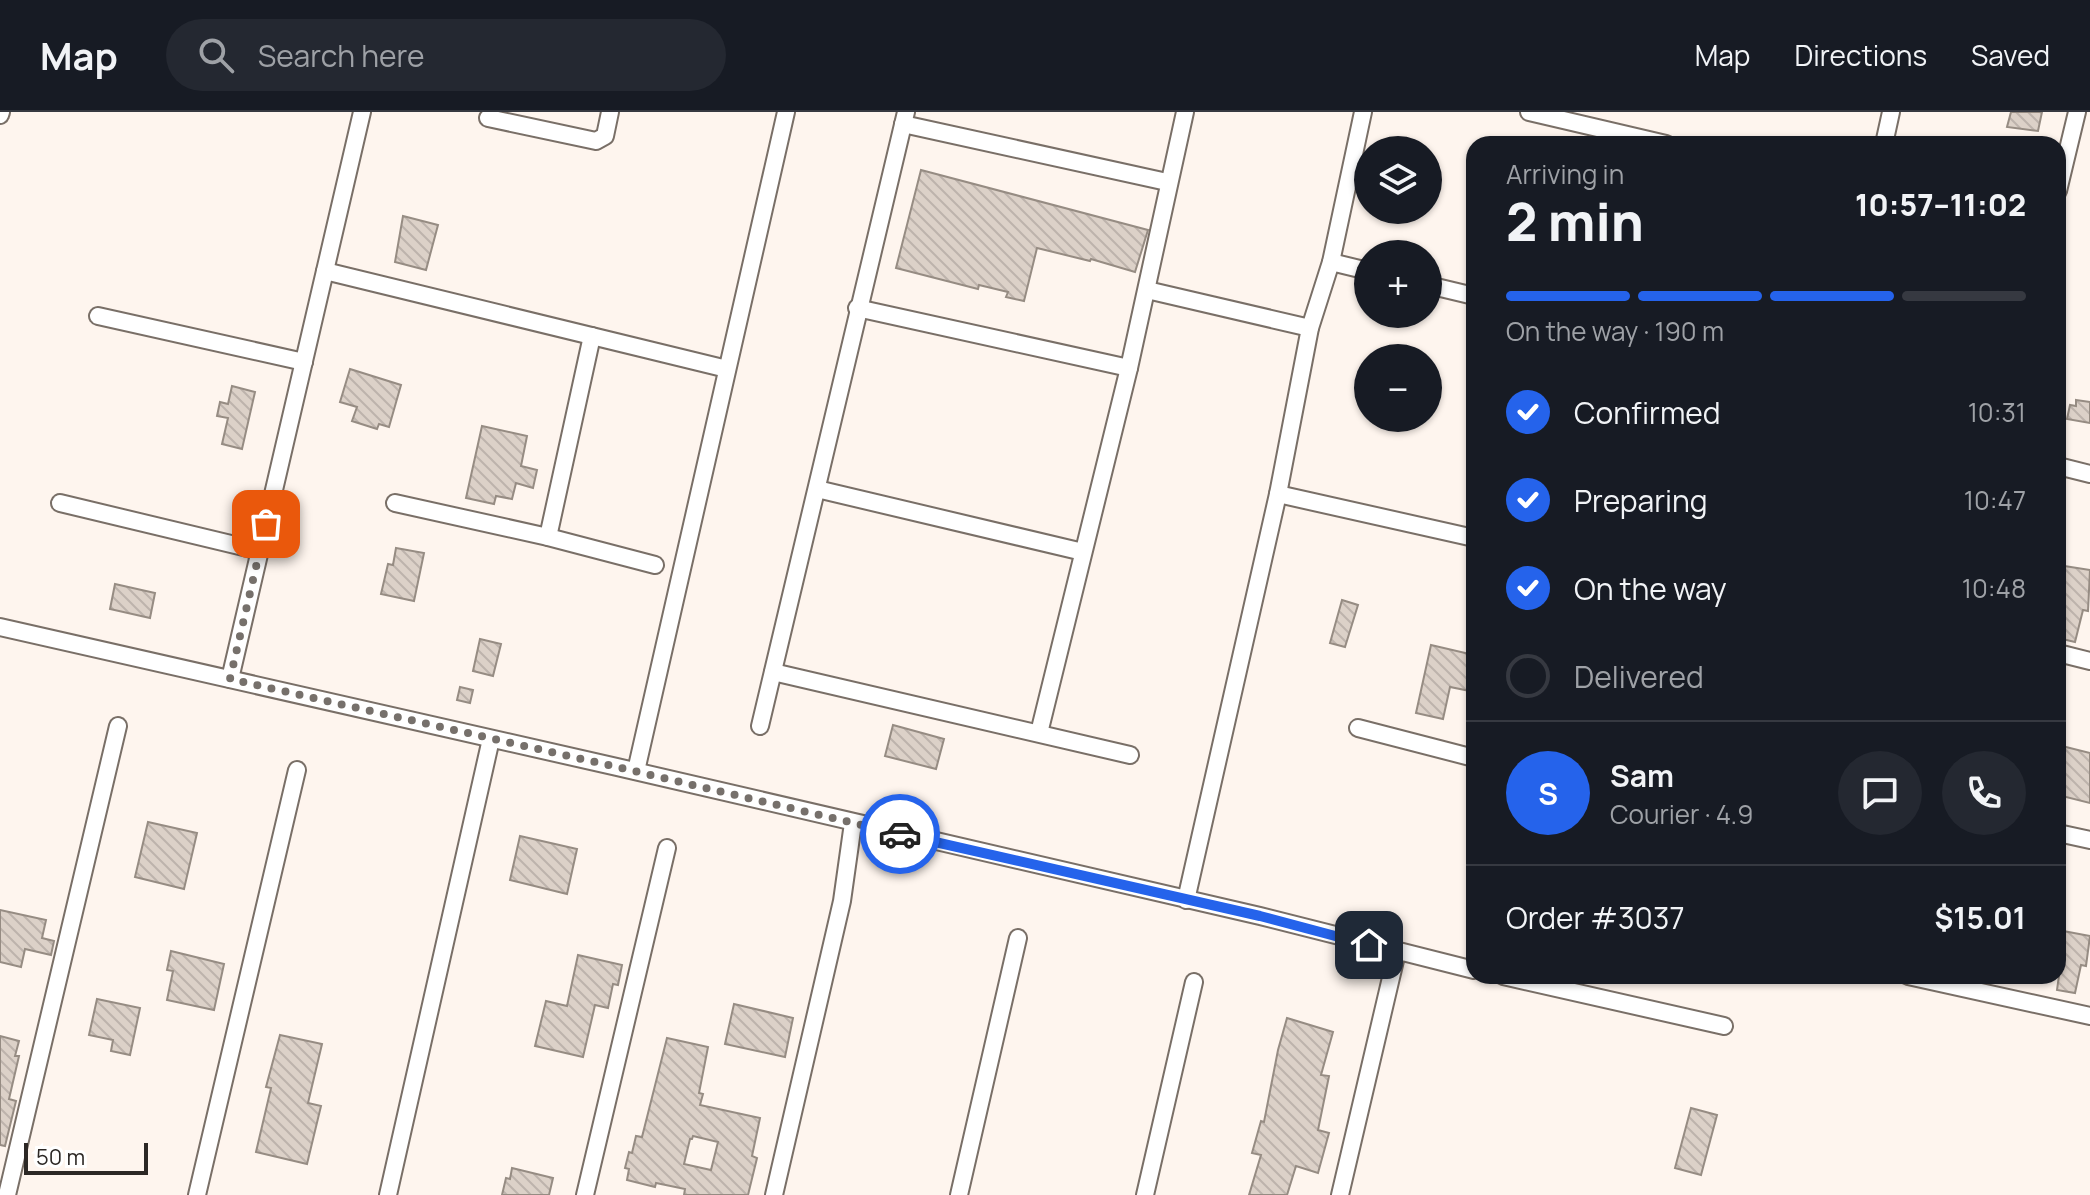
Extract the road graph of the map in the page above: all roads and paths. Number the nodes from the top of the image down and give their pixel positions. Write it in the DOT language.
graph roads {
  1 [pos="362,112"];
  2 [pos="610,112"];
  3 [pos="786,112"];
  4 [pos="1185,112"];
  5 [pos="1363,112"];
  6 [pos="1529,112"];
  7 [pos="1891,112"];
  8 [pos="2077,112"];
  9 [pos="488,118"];
  10 [pos="905,118"];
  11 [pos="1632,136"];
  12 [pos="1886,136"];
  13 [pos="2066,158"];
  14 [pos="1167,182"];
  15 [pos="1331,262"];
  16 [pos="1354,268"];
  17 [pos="325,271"];
  18 [pos="1442,288"];
  19 [pos="1147,290"];
  20 [pos="1466,294"];
  21 [pos="857,308"];
  22 [pos="98,316"];
  23 [pos="1310,328"];
  24 [pos="592,336"];
  25 [pos="304,362"];
  26 [pos="1129,368"];
  27 [pos="727,369"];
  28 [pos="2066,468"];
  29 [pos="2090,474"];
  30 [pos="817,489"];
  31 [pos="1278,494"];
  32 [pos="60,503"];
  33 [pos="395,503"];
  34 [pos="1466,536"];
  35 [pos="548,537"];
  36 [pos="260,551"];
  37 [pos="1083,552"];
  38 [pos="655,565"];
  39 [pos="0,627"];
  40 [pos="2066,655"];
  41 [pos="2090,661"];
  42 [pos="773,672"];
  43 [pos="230,679"];
  44 [pos="118,726"];
  45 [pos="760,726"];
  46 [pos="1358,728"];
  47 [pos="1039,733"];
  48 [pos="491,739"];
  49 [pos="1130,755"];
  50 [pos="1466,756"];
  51 [pos="297,770"];
  52 [pos="636,771"];
  53 [pos="853,823"];
  54 [pos="2066,835"];
  55 [pos="2090,840"];
  56 [pos="667,848"];
  57 [pos="1186,900"];
  58 [pos="1018,938"];
  59 [pos="1397,952"];
  60 [pos="1466,968"];
  61 [pos="1194,982"];
  62 [pos="1538,984"];
  63 [pos="1944,984"];
  64 [pos="2090,1016"];
  65 [pos="1724,1026"];
  66 [pos="7,1195"];
  67 [pos="197,1195"];
  68 [pos="388,1195"];
  69 [pos="585,1195"];
  70 [pos="774,1195"];
  71 [pos="959,1195"];
  72 [pos="1145,1195"];
  73 [pos="1340,1195"];
  1 -- 17 [label="street"];
  2 -- 9 [label="street"];
  3 -- 27 [label="street"];
  4 -- 14 [label="street"];
  5 -- 15 [label="street"];
  6 -- 11 [label="street"];
  7 -- 12 [label="street"];
  8 -- 13 [label="street"];
  10 -- 14 [label="street"];
  10 -- 21 [label="street"];
  14 -- 19 [label="street"];
  15 -- 16 [label="street"];
  15 -- 23 [label="street"];
  17 -- 24 [label="street"];
  17 -- 25 [label="street"];
  18 -- 20 [label="street"];
  19 -- 23 [label="street"];
  19 -- 26 [label="street"];
  21 -- 26 [label="street"];
  21 -- 30 [label="street"];
  22 -- 25 [label="street"];
  23 -- 31 [label="street"];
  24 -- 27 [label="street"];
  24 -- 35 [label="street"];
  25 -- 36 [label="street"];
  26 -- 37 [label="street"];
  27 -- 52 [label="street"];
  28 -- 29 [label="street"];
  30 -- 37 [label="street"];
  30 -- 42 [label="street"];
  31 -- 34 [label="street"];
  31 -- 57 [label="street"];
  32 -- 36 [label="street"];
  33 -- 35 [label="street"];
  35 -- 38 [label="street"];
  36 -- 43 [label="street"];
  37 -- 47 [label="street"];
  39 -- 43 [label="street"];
  40 -- 41 [label="street"];
  42 -- 45 [label="street"];
  42 -- 47 [label="street"];
  43 -- 48 [label="street"];
  44 -- 66 [label="street"];
  46 -- 50 [label="street"];
  47 -- 49 [label="street"];
  48 -- 52 [label="street"];
  48 -- 68 [label="street"];
  51 -- 67 [label="street"];
  52 -- 53 [label="street"];
  53 -- 57 [label="street"];
  53 -- 70 [label="street"];
  54 -- 55 [label="street"];
  56 -- 69 [label="street"];
  57 -- 59 [label="street"];
  58 -- 71 [label="street"];
  59 -- 60 [label="street"];
  59 -- 73 [label="street"];
  61 -- 72 [label="street"];
  62 -- 65 [label="street"];
  63 -- 64 [label="street"];
}
